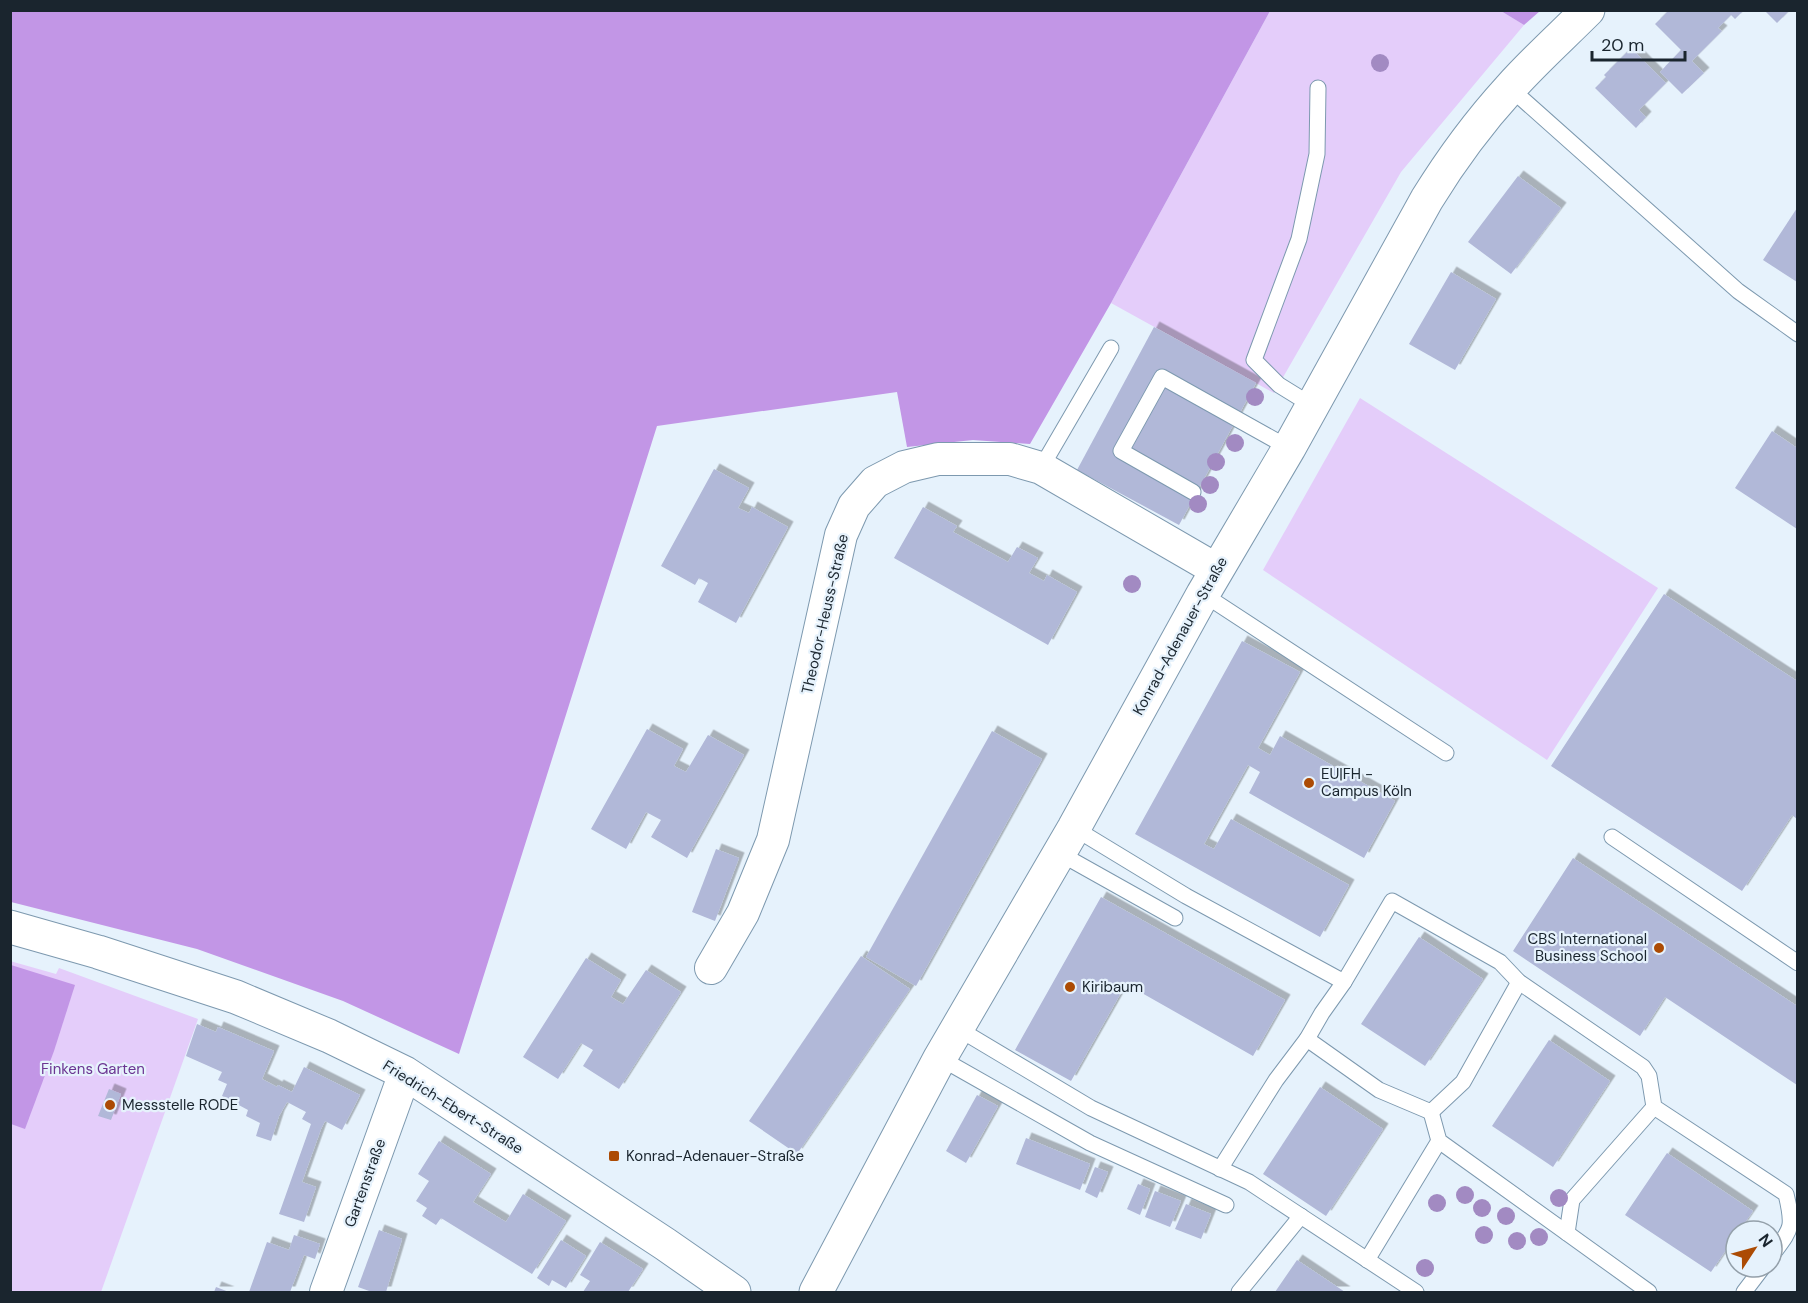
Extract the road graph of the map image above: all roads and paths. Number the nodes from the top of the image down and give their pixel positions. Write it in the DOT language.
graph roads {
  1 [pos="1588,10"];
  2 [pos="1318,88"];
  3 [pos="1510,88"];
  4 [pos="1797,334"];
  5 [pos="1111,348"];
  6 [pos="1312,406"];
  7 [pos="1289,448"];
  8 [pos="1041,468"];
  9 [pos="1193,492"];
  10 [pos="1210,582"];
  11 [pos="1446,753"];
  12 [pos="1612,837"];
  13 [pos="1067,841"];
  14 [pos="1175,918"];
  15 [pos="10,927"];
  16 [pos="1797,963"];
  17 [pos="711,968"];
  18 [pos="1344,982"];
  19 [pos="1519,982"];
  20 [pos="957,1028"];
  21 [pos="1307,1039"];
  22 [pos="940,1058"];
  23 [pos="405,1073"];
  24 [pos="1654,1107"];
  25 [pos="1431,1112"];
  26 [pos="1439,1141"];
  27 [pos="1220,1169"];
  28 [pos="1226,1204"];
  29 [pos="1300,1216"];
  30 [pos="1567,1233"];
  31 [pos="1784,1239"];
  32 [pos="1367,1260"];
  33 [pos="1754,1279"];
  34 [pos="1411,1291"];
  35 [pos="326,1293"];
  36 [pos="734,1293"];
  37 [pos="816,1293"];
  38 [pos="1239,1293"];
  39 [pos="1649,1293"];
  40 [pos="1744,1293"];
  1 -- 3 [label="street, Konrad-Adenauer-Straße"];
  2 -- 6 [label="lane"];
  3 -- 4 [label="lane"];
  3 -- 6 [label="street, Konrad-Adenauer-Straße"];
  5 -- 8 [label="lane"];
  6 -- 7 [label="street, Konrad-Adenauer-Straße"];
  7 -- 9 [label="lane"];
  7 -- 10 [label="street, Konrad-Adenauer-Straße"];
  8 -- 10 [label="street, Theodor-Heuss-Straße"];
  8 -- 17 [label="street, Theodor-Heuss-Straße"];
  10 -- 11 [label="lane"];
  10 -- 13 [label="street, Konrad-Adenauer-Straße"];
  12 -- 16 [label="lane"];
  13 -- 14 [label="lane"];
  13 -- 18 [label="lane"];
  13 -- 20 [label="street, Konrad-Adenauer-Straße"];
  15 -- 23 [label="street, Friedrich-Ebert-Straße"];
  18 -- 19 [label="lane"];
  18 -- 21 [label="lane"];
  19 -- 24 [label="lane"];
  19 -- 25 [label="lane"];
  20 -- 22 [label="street, Konrad-Adenauer-Straße"];
  20 -- 27 [label="lane"];
  21 -- 25 [label="lane"];
  21 -- 27 [label="lane"];
  22 -- 28 [label="lane"];
  22 -- 37 [label="street, Konrad-Adenauer-Straße"];
  23 -- 35 [label="street, Gartenstraße"];
  23 -- 36 [label="street, Friedrich-Ebert-Straße"];
  24 -- 30 [label="lane"];
  24 -- 31 [label="lane"];
  25 -- 26 [label="lane"];
  26 -- 30 [label="lane"];
  26 -- 32 [label="lane"];
  27 -- 29 [label="lane"];
  29 -- 32 [label="lane"];
  29 -- 38 [label="lane"];
  30 -- 39 [label="lane"];
  32 -- 34 [label="lane"];
  33 -- 40 [label="lane"];
}
